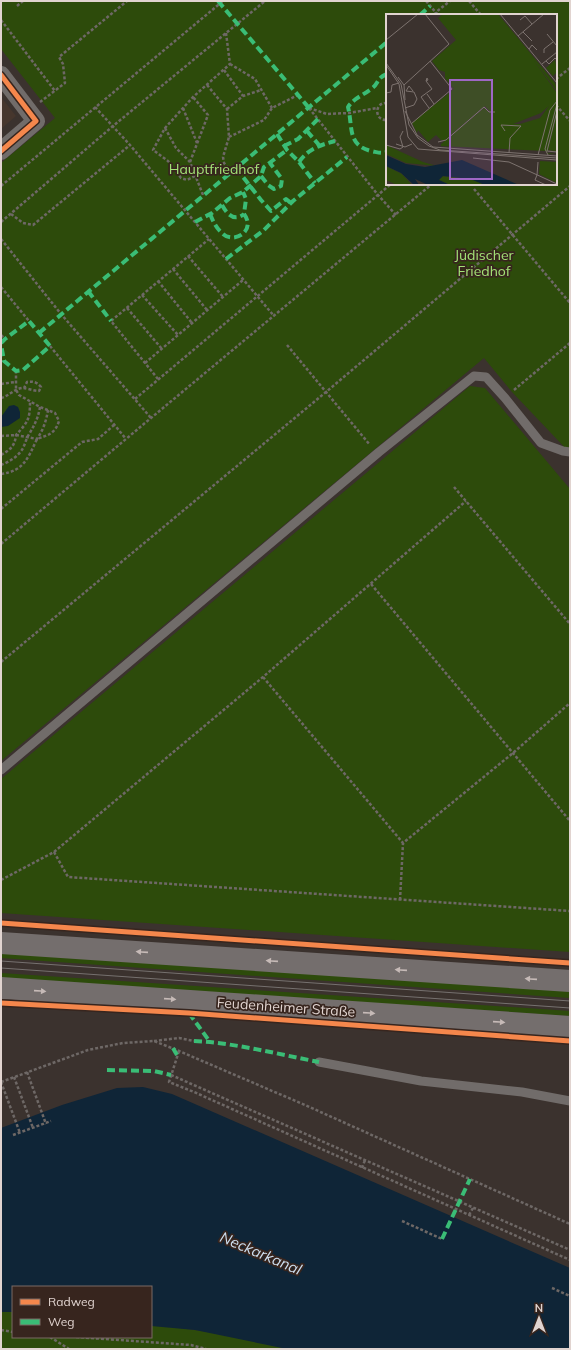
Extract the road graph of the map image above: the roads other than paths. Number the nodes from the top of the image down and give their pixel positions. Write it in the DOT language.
graph roads {
  1 [pos="1,75"];
  2 [pos="1,151"];
  3 [pos="570,452"];
  4 [pos="1,770"];
  5 [pos="1,943"];
  6 [pos="570,981"];
  7 [pos="1,988"];
  8 [pos="570,1027"];
  9 [pos="319,1062"];
  10 [pos="570,1101"];
  1 -- 2 [label="street"];
  3 -- 4 [label="lane"];
  6 -- 5 [label="main road, one-way"];
  7 -- 8 [label="main road, Feudenheimer Straße, one-way"];
  9 -- 10 [label="lane"];
}
